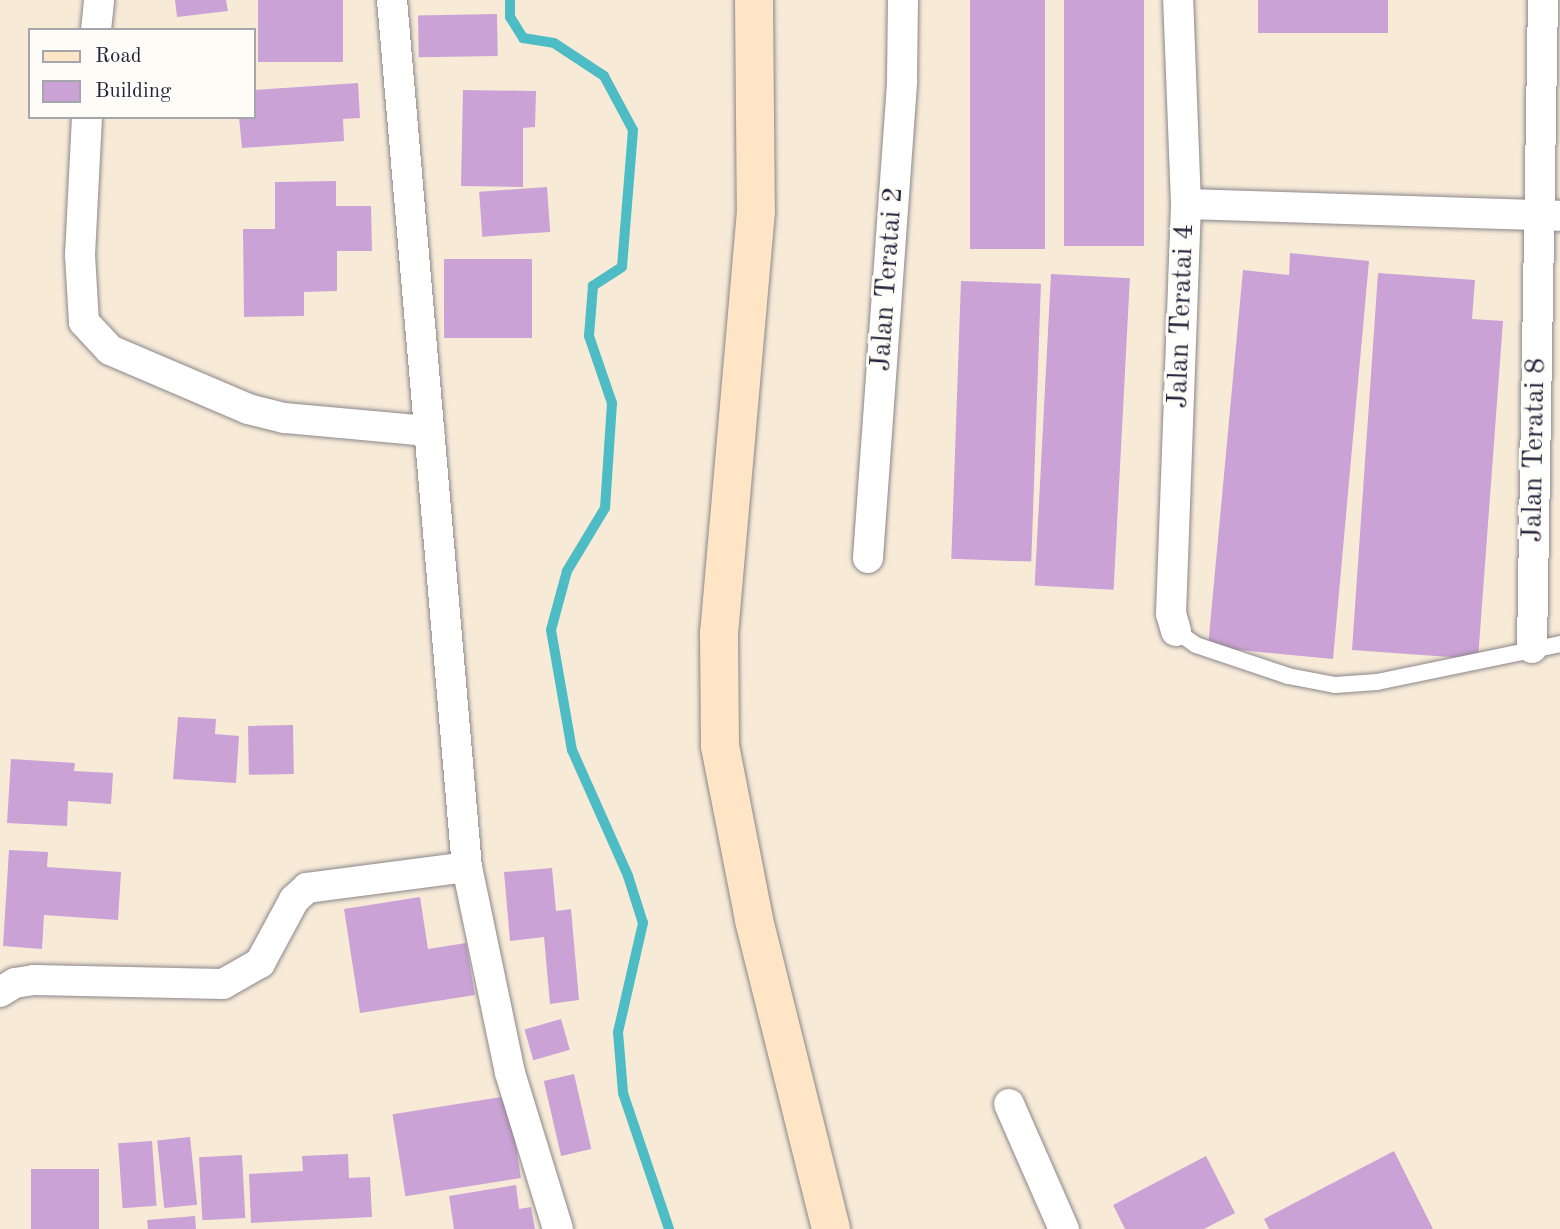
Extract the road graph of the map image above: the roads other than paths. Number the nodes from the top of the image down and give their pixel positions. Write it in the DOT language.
graph roads {
  1 [pos="99,0"];
  2 [pos="393,0"];
  3 [pos="754,0"];
  4 [pos="903,0"];
  5 [pos="1178,0"];
  6 [pos="1543,0"];
  7 [pos="96,28"];
  8 [pos="87,119"];
  9 [pos="1186,204"];
  10 [pos="1550,215"];
  11 [pos="429,431"];
  12 [pos="868,558"];
  13 [pos="1176,631"];
  14 [pos="1546,646"];
  15 [pos="467,867"];
  16 [pos="0,992"];
  17 [pos="1009,1104"];
  18 [pos="558,1229"];
  19 [pos="831,1229"];
  20 [pos="1064,1229"];
  1 -- 7 [label="street"];
  2 -- 11 [label="street"];
  3 -- 19 [label="main road"];
  4 -- 12 [label="street, Jalan Teratai 2"];
  5 -- 9 [label="street, Jalan Teratai 4"];
  6 -- 10 [label="street, Jalan Teratai 8"];
  8 -- 11 [label="street"];
  9 -- 10 [label="street"];
  9 -- 13 [label="street, Jalan Teratai 4"];
  10 -- 14 [label="street, Jalan Teratai 8"];
  11 -- 15 [label="street"];
  13 -- 14 [label="lane"];
  15 -- 16 [label="street"];
  15 -- 18 [label="street"];
  17 -- 20 [label="street"];
}
